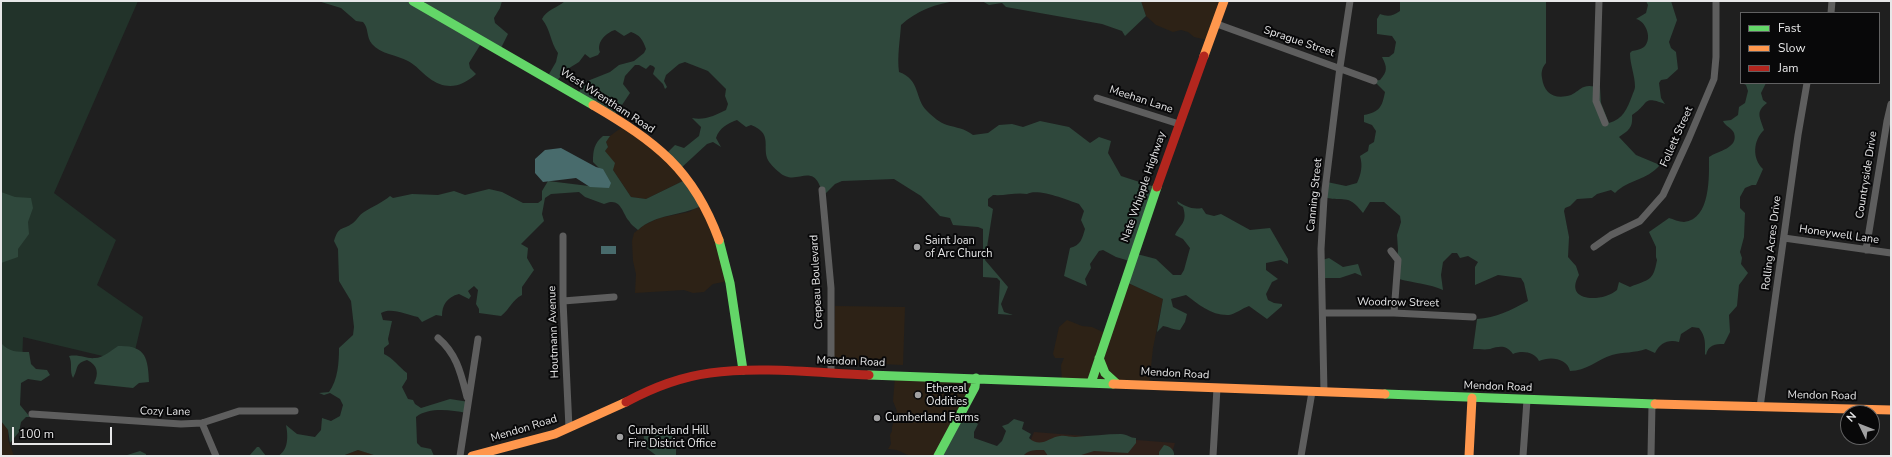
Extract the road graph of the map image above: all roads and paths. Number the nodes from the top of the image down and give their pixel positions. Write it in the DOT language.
graph roads {
  1 [pos="413,1"];
  2 [pos="1224,1"];
  3 [pos="1350,1"];
  4 [pos="1599,1"];
  5 [pos="1716,1"];
  6 [pos="1832,1"];
  7 [pos="1831,12"];
  8 [pos="1217,24"];
  9 [pos="1340,67"];
  10 [pos="1374,80"];
  11 [pos="1808,84"];
  12 [pos="1097,98"];
  13 [pos="1891,104"];
  14 [pos="1605,123"];
  15 [pos="1179,124"];
  16 [pos="822,190"];
  17 [pos="563,236"];
  18 [pos="1784,238"];
  19 [pos="1594,247"];
  20 [pos="1866,250"];
  21 [pos="1392,251"];
  22 [pos="1891,253"];
  23 [pos="614,297"];
  24 [pos="563,301"];
  25 [pos="1323,313"];
  26 [pos="1394,313"];
  27 [pos="1472,317"];
  28 [pos="438,338"];
  29 [pos="478,339"];
  30 [pos="1099,358"];
  31 [pos="743,370"];
  32 [pos="832,373"];
  33 [pos="976,378"];
  34 [pos="1091,383"];
  35 [pos="1116,383"];
  36 [pos="1217,388"];
  37 [pos="1312,392"];
  38 [pos="1324,392"];
  39 [pos="1472,398"];
  40 [pos="468,399"];
  41 [pos="1527,400"];
  42 [pos="1652,404"];
  43 [pos="1760,407"];
  44 [pos="1891,410"];
  45 [pos="295,411"];
  46 [pos="32,414"];
  47 [pos="202,423"];
  48 [pos="569,428"];
  49 [pos="477,455"];
  50 [pos="216,456"];
  51 [pos="460,456"];
  52 [pos="938,456"];
  53 [pos="1213,456"];
  54 [pos="1301,456"];
  55 [pos="1469,456"];
  56 [pos="1523,456"];
  57 [pos="1651,456"];
  1 -- 31 [label="main road, West Wrentham Road"];
  2 -- 8 [label="main road, Nate Whipple Highway"];
  3 -- 9 [label="street, Canning Street"];
  4 -- 14 [label="street"];
  5 -- 19 [label="street, Follett Street"];
  6 -- 7 [label="street"];
  8 -- 9 [label="street, Sprague Street"];
  8 -- 15 [label="main road, Nate Whipple Highway"];
  9 -- 10 [label="street, Sprague Street"];
  9 -- 25 [label="street, Canning Street"];
  11 -- 18 [label="street, Rolling Acres Drive"];
  12 -- 15 [label="street, Meehan Lane"];
  13 -- 20 [label="street, Countryside Drive"];
  15 -- 30 [label="main road, Nate Whipple Highway"];
  16 -- 32 [label="street, Crepeau Boulevard"];
  17 -- 24 [label="street, Houtmann Avenue"];
  18 -- 20 [label="street, Honeywell Lane"];
  18 -- 43 [label="street, Rolling Acres Drive"];
  20 -- 22 [label="street, Honeywell Lane"];
  21 -- 26 [label="street"];
  23 -- 24 [label="street"];
  24 -- 48 [label="street, Houtmann Avenue"];
  25 -- 26 [label="street, Woodrow Street"];
  25 -- 38 [label="street, Canning Street"];
  26 -- 27 [label="street, Woodrow Street"];
  28 -- 40 [label="street"];
  29 -- 40 [label="street"];
  30 -- 34 [label="main road, Nate Whipple Highway"];
  30 -- 35 [label="main road"];
  31 -- 32 [label="main road, Mendon Road"];
  31 -- 48 [label="main road, Mendon Road"];
  32 -- 33 [label="main road, Mendon Road"];
  33 -- 34 [label="main road, Mendon Road"];
  33 -- 52 [label="main road"];
  34 -- 35 [label="main road, Mendon Road"];
  35 -- 36 [label="main road, Mendon Road"];
  36 -- 37 [label="main road, Mendon Road"];
  36 -- 53 [label="street"];
  37 -- 38 [label="main road, Mendon Road"];
  37 -- 54 [label="street"];
  38 -- 39 [label="main road, Mendon Road"];
  39 -- 41 [label="main road, Mendon Road"];
  39 -- 55 [label="main road"];
  40 -- 51 [label="street"];
  41 -- 42 [label="main road, Mendon Road"];
  41 -- 56 [label="street"];
  42 -- 43 [label="main road, Mendon Road"];
  42 -- 57 [label="street"];
  43 -- 44 [label="main road, Mendon Road"];
  45 -- 47 [label="street, Cozy Lane"];
  46 -- 47 [label="street, Cozy Lane"];
  47 -- 50 [label="street"];
  48 -- 49 [label="main road, Mendon Road"];
}
